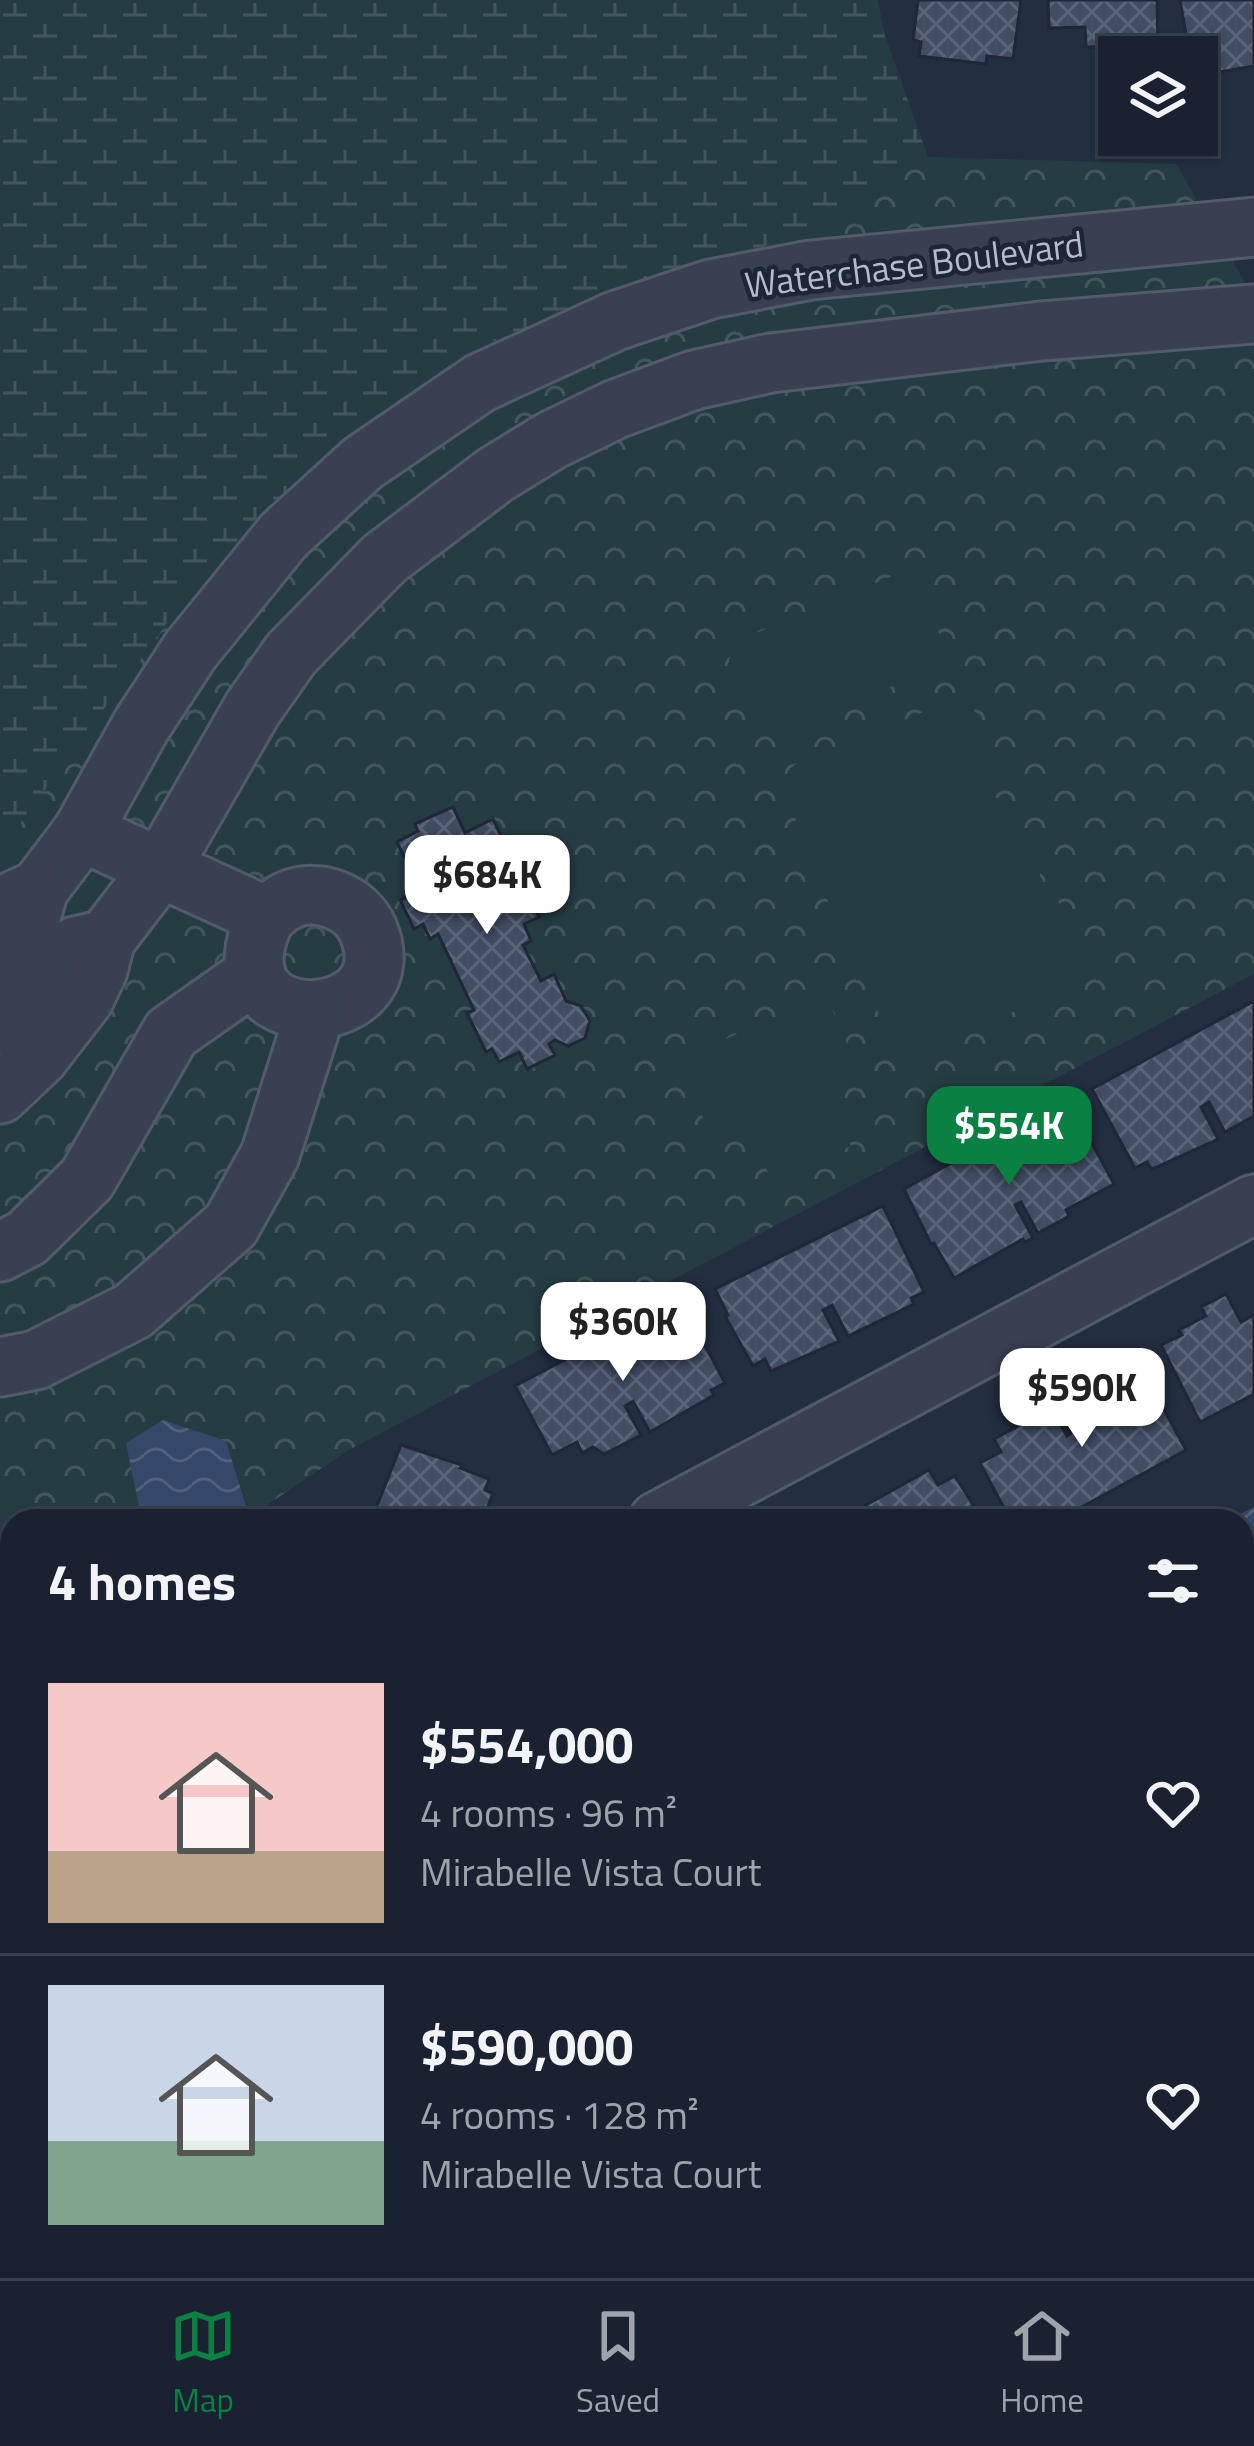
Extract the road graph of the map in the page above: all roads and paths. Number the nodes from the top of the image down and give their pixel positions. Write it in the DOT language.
graph roads {
  1 [pos="1254,227"];
  2 [pos="1254,314"];
  3 [pos="82,832"];
  4 [pos="162,866"];
  5 [pos="20,898"];
  6 [pos="266,916"];
  7 [pos="106,939"];
  8 [pos="0,957"];
  9 [pos="255,974"];
  10 [pos="315,1013"];
  11 [pos="0,1025"];
  12 [pos="0,1094"];
  13 [pos="1254,1204"];
  14 [pos="0,1252"];
  15 [pos="0,1367"];
  16 [pos="681,1509"];
  1 -- 3 [label="street, Waterchase Boulevard"];
  2 -- 4 [label="street"];
  3 -- 4 [label="street"];
  3 -- 5 [label="street, Waterchase Boulevard"];
  4 -- 6 [label="street"];
  4 -- 7 [label="street"];
  5 -- 8 [label="street, Waterchase Boulevard"];
  6 -- 9 [label="street"];
  6 -- 10 [label="street"];
  7 -- 11 [label="street"];
  7 -- 12 [label="street"];
  9 -- 10 [label="street"];
  9 -- 14 [label="street"];
  10 -- 15 [label="street"];
  13 -- 16 [label="street"];
}
